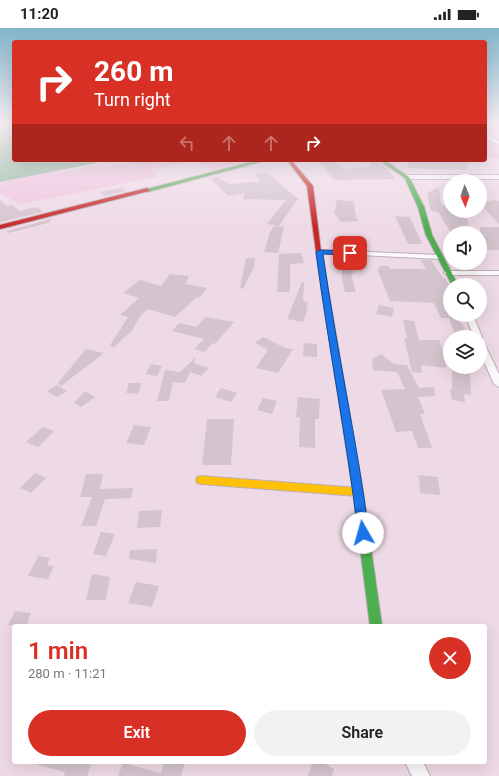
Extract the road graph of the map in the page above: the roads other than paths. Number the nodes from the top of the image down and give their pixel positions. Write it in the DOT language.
graph roads {
  1 [pos="257,162"];
  2 [pos="291,162"];
  3 [pos="384,162"];
  4 [pos="407,177"];
  5 [pos="499,177"];
  6 [pos="0,227"];
  7 [pos="320,252"];
  8 [pos="440,257"];
  9 [pos="448,272"];
  10 [pos="499,273"];
  11 [pos="451,278"];
  12 [pos="487,358"];
  13 [pos="499,384"];
  14 [pos="201,480"];
  15 [pos="358,492"];
  16 [pos="376,624"];
  17 [pos="415,764"];
  18 [pos="421,776"];
  1 -- 6 [label="street"];
  2 -- 7 [label="street"];
  3 -- 4 [label="street"];
  4 -- 5 [label="street"];
  4 -- 8 [label="street"];
  7 -- 8 [label="street"];
  7 -- 15 [label="street"];
  8 -- 9 [label="street"];
  9 -- 10 [label="street"];
  9 -- 11 [label="street"];
  12 -- 13 [label="street"];
  14 -- 15 [label="street"];
  15 -- 16 [label="street"];
  17 -- 18 [label="street"];
}
